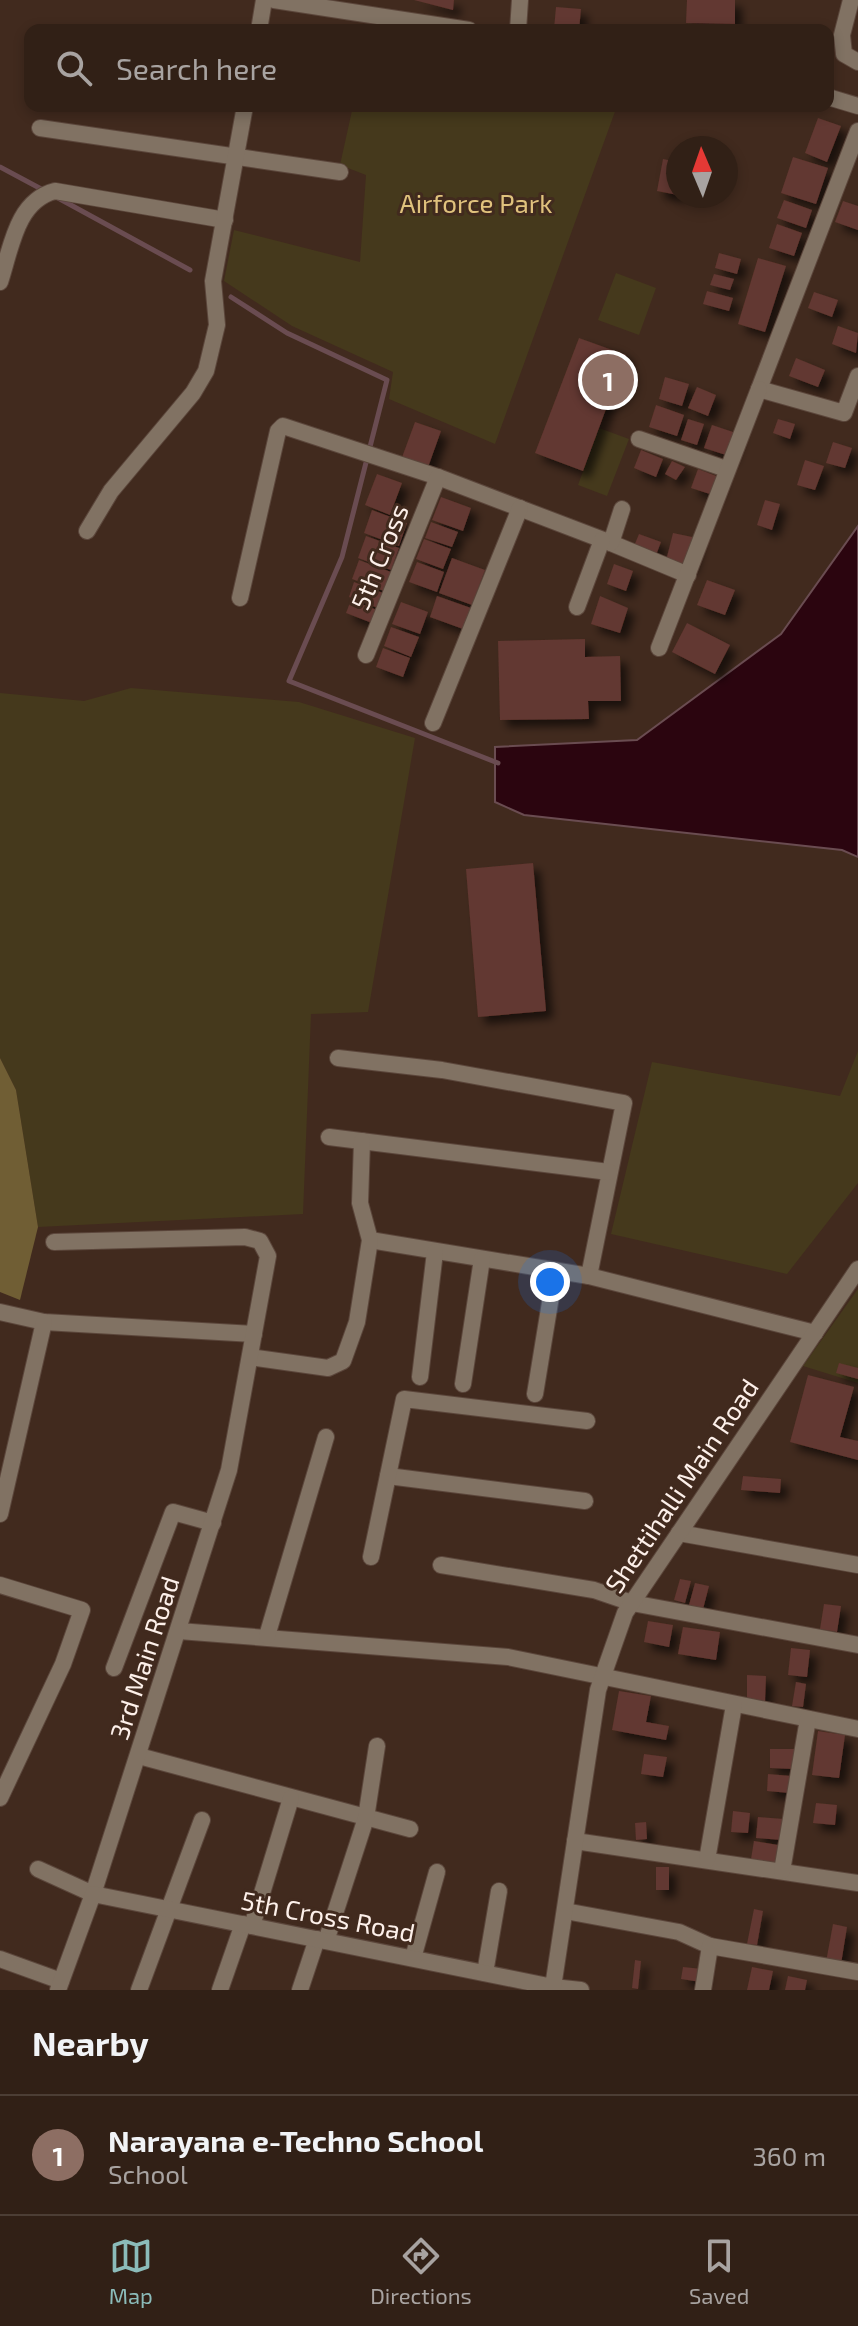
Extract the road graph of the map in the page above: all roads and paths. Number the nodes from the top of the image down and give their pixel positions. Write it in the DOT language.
graph roads {
  1 [pos="264,0"];
  2 [pos="274,0"];
  3 [pos="520,0"];
  4 [pos="851,0"];
  5 [pos="260,24"];
  6 [pos="430,24"];
  7 [pos="518,24"];
  8 [pos="858,62"];
  9 [pos="834,99"];
  10 [pos="858,106"];
  11 [pos="244,112"];
  12 [pos="40,128"];
  13 [pos="858,131"];
  14 [pos="236,156"];
  15 [pos="340,172"];
  16 [pos="225,220"];
  17 [pos="0,282"];
  18 [pos="858,376"];
  19 [pos="759,389"];
  20 [pos="639,439"];
  21 [pos="726,469"];
  22 [pos="438,477"];
  23 [pos="520,508"];
  24 [pos="622,509"];
  25 [pos="87,531"];
  26 [pos="606,542"];
  27 [pos="688,575"];
  28 [pos="240,598"];
  29 [pos="577,607"];
  30 [pos="659,648"];
  31 [pos="366,655"];
  32 [pos="433,723"];
  33 [pos="338,1058"];
  34 [pos="329,1137"];
  35 [pos="362,1141"];
  36 [pos="609,1172"];
  37 [pos="370,1240"];
  38 [pos="54,1242"];
  39 [pos="435,1252"];
  40 [pos="482,1259"];
  41 [pos="858,1269"];
  42 [pos="555,1272"];
  43 [pos="589,1276"];
  44 [pos="0,1312"];
  45 [pos="44,1322"];
  46 [pos="815,1333"];
  47 [pos="254,1334"];
  48 [pos="250,1357"];
  49 [pos="420,1377"];
  50 [pos="463,1384"];
  51 [pos="535,1394"];
  52 [pos="587,1421"];
  53 [pos="326,1437"];
  54 [pos="388,1476"];
  55 [pos="585,1501"];
  56 [pos="0,1514"];
  57 [pos="213,1523"];
  58 [pos="679,1533"];
  59 [pos="371,1557"];
  60 [pos="441,1565"];
  61 [pos="858,1565"];
  62 [pos="0,1585"];
  63 [pos="632,1603"];
  64 [pos="179,1631"];
  65 [pos="267,1636"];
  66 [pos="858,1645"];
  67 [pos="114,1668"];
  68 [pos="604,1675"];
  69 [pos="734,1705"];
  70 [pos="808,1719"];
  71 [pos="858,1729"];
  72 [pos="377,1746"];
  73 [pos="139,1756"];
  74 [pos="0,1798"];
  75 [pos="291,1798"];
  76 [pos="366,1818"];
  77 [pos="202,1820"];
  78 [pos="410,1829"];
  79 [pos="575,1841"];
  80 [pos="707,1860"];
  81 [pos="38,1869"];
  82 [pos="782,1871"];
  83 [pos="437,1872"];
  84 [pos="858,1883"];
  85 [pos="499,1891"];
  86 [pos="93,1894"];
  87 [pos="170,1910"];
  88 [pos="565,1911"];
  89 [pos="247,1925"];
  90 [pos="322,1940"];
  91 [pos="710,1946"];
  92 [pos="413,1958"];
  93 [pos="0,1959"];
  94 [pos="858,1972"];
  95 [pos="485,1973"];
  96 [pos="60,1985"];
  97 [pos="548,1987"];
  98 [pos="139,1990"];
  99 [pos="220,1990"];
  100 [pos="300,1990"];
  101 [pos="581,1990"];
  102 [pos="703,1990"];
  1 -- 5 [label="street"];
  2 -- 6 [label="street"];
  3 -- 7 [label="street"];
  4 -- 8 [label="street"];
  9 -- 10 [label="street"];
  11 -- 14 [label="street"];
  12 -- 14 [label="street"];
  13 -- 19 [label="street"];
  14 -- 15 [label="street"];
  14 -- 16 [label="street"];
  16 -- 17 [label="street"];
  16 -- 25 [label="street"];
  18 -- 19 [label="street"];
  19 -- 21 [label="street"];
  20 -- 21 [label="street"];
  21 -- 27 [label="street"];
  22 -- 23 [label="street"];
  22 -- 28 [label="street"];
  22 -- 31 [label="street, 5th Cross"];
  23 -- 26 [label="street"];
  23 -- 32 [label="street"];
  24 -- 26 [label="street"];
  26 -- 27 [label="street"];
  26 -- 29 [label="street"];
  27 -- 30 [label="street"];
  33 -- 36 [label="street"];
  34 -- 35 [label="street"];
  35 -- 36 [label="street"];
  35 -- 37 [label="street"];
  36 -- 43 [label="street"];
  37 -- 39 [label="street"];
  37 -- 48 [label="street"];
  38 -- 47 [label="street, 3rd Main Road"];
  39 -- 40 [label="street"];
  39 -- 49 [label="street"];
  40 -- 42 [label="street"];
  40 -- 50 [label="street"];
  41 -- 46 [label="street, Shettihalli Main Road"];
  42 -- 43 [label="street"];
  42 -- 51 [label="street"];
  43 -- 46 [label="street"];
  44 -- 45 [label="street"];
  45 -- 47 [label="street"];
  45 -- 56 [label="street"];
  46 -- 58 [label="street, Shettihalli Main Road"];
  47 -- 48 [label="street, 3rd Main Road"];
  48 -- 57 [label="street, 3rd Main Road"];
  52 -- 54 [label="street"];
  53 -- 65 [label="street"];
  54 -- 55 [label="street"];
  54 -- 59 [label="street"];
  57 -- 64 [label="street, 3rd Main Road"];
  57 -- 67 [label="street"];
  58 -- 61 [label="street"];
  58 -- 63 [label="street, Shettihalli Main Road"];
  60 -- 63 [label="street"];
  62 -- 74 [label="street"];
  63 -- 66 [label="street"];
  63 -- 68 [label="street, Shettihalli Main Road"];
  64 -- 65 [label="street"];
  64 -- 73 [label="street, 3rd Main Road"];
  65 -- 68 [label="street"];
  68 -- 69 [label="street"];
  68 -- 79 [label="street, Shettihalli Main Road"];
  69 -- 70 [label="street"];
  69 -- 80 [label="street"];
  70 -- 71 [label="street"];
  70 -- 82 [label="street"];
  72 -- 76 [label="street"];
  73 -- 75 [label="street"];
  73 -- 86 [label="street, 3rd Main Road"];
  75 -- 76 [label="street"];
  75 -- 89 [label="street"];
  76 -- 78 [label="street"];
  76 -- 90 [label="street"];
  77 -- 87 [label="street"];
  79 -- 80 [label="street"];
  79 -- 88 [label="street, Shettihalli Main Road"];
  80 -- 82 [label="street"];
  81 -- 86 [label="street, 5th Cross Road"];
  82 -- 84 [label="street"];
  83 -- 92 [label="street"];
  85 -- 95 [label="street"];
  86 -- 87 [label="street, 5th Cross Road"];
  86 -- 96 [label="street, 3rd Main Road"];
  87 -- 89 [label="street, 5th Cross Road"];
  87 -- 98 [label="street"];
  88 -- 91 [label="street"];
  88 -- 97 [label="street, Shettihalli Main Road"];
  89 -- 90 [label="street, 5th Cross Road"];
  89 -- 99 [label="street"];
  90 -- 92 [label="street, 5th Cross Road"];
  90 -- 100 [label="street"];
  91 -- 94 [label="street"];
  91 -- 102 [label="street"];
  92 -- 95 [label="street, 5th Cross Road"];
  93 -- 96 [label="street"];
  95 -- 97 [label="street, 5th Cross Road"];
  97 -- 101 [label="street, 5th Cross Road"];
}
